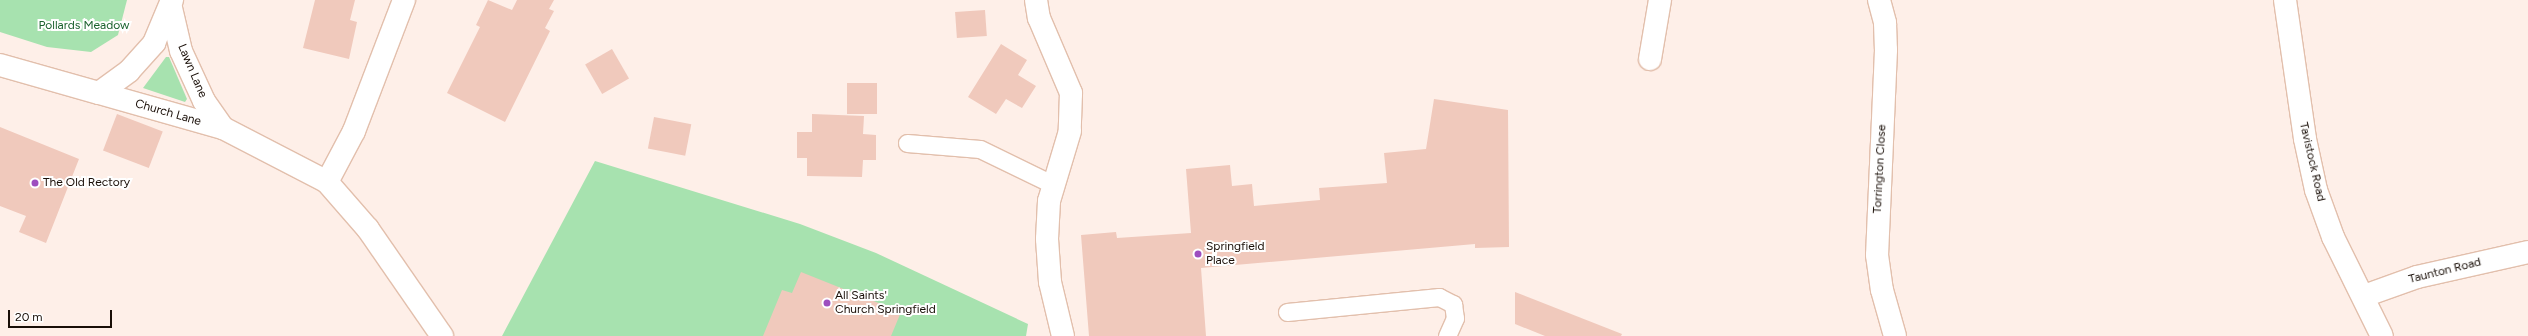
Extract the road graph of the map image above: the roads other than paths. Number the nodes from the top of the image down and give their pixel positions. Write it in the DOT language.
graph roads {
  1 [pos="404,0"];
  2 [pos="1036,0"];
  3 [pos="1660,0"];
  4 [pos="1879,0"];
  5 [pos="2285,0"];
  6 [pos="172,4"];
  7 [pos="1650,59"];
  8 [pos="0,65"];
  9 [pos="99,93"];
  10 [pos="223,128"];
  11 [pos="907,143"];
  12 [pos="327,182"];
  13 [pos="1054,185"];
  14 [pos="2528,252"];
  15 [pos="2364,296"];
  16 [pos="1287,312"];
  17 [pos="442,336"];
  18 [pos="1063,336"];
  19 [pos="1447,336"];
  20 [pos="1895,336"];
  21 [pos="2382,336"];
  1 -- 12 [label="street"];
  2 -- 13 [label="street"];
  3 -- 7 [label="street"];
  4 -- 20 [label="street, Torrington Close"];
  5 -- 15 [label="street, Tavistock Road"];
  6 -- 9 [label="street, Lawn Lane"];
  6 -- 10 [label="street, Lawn Lane"];
  8 -- 9 [label="street, Church Lane"];
  9 -- 10 [label="street, Church Lane"];
  10 -- 12 [label="street, Church Lane"];
  11 -- 13 [label="lane"];
  12 -- 17 [label="street, Church Lane"];
  13 -- 18 [label="street"];
  14 -- 15 [label="street, Taunton Road"];
  15 -- 21 [label="street, Tavistock Road"];
  16 -- 19 [label="lane"];
}
